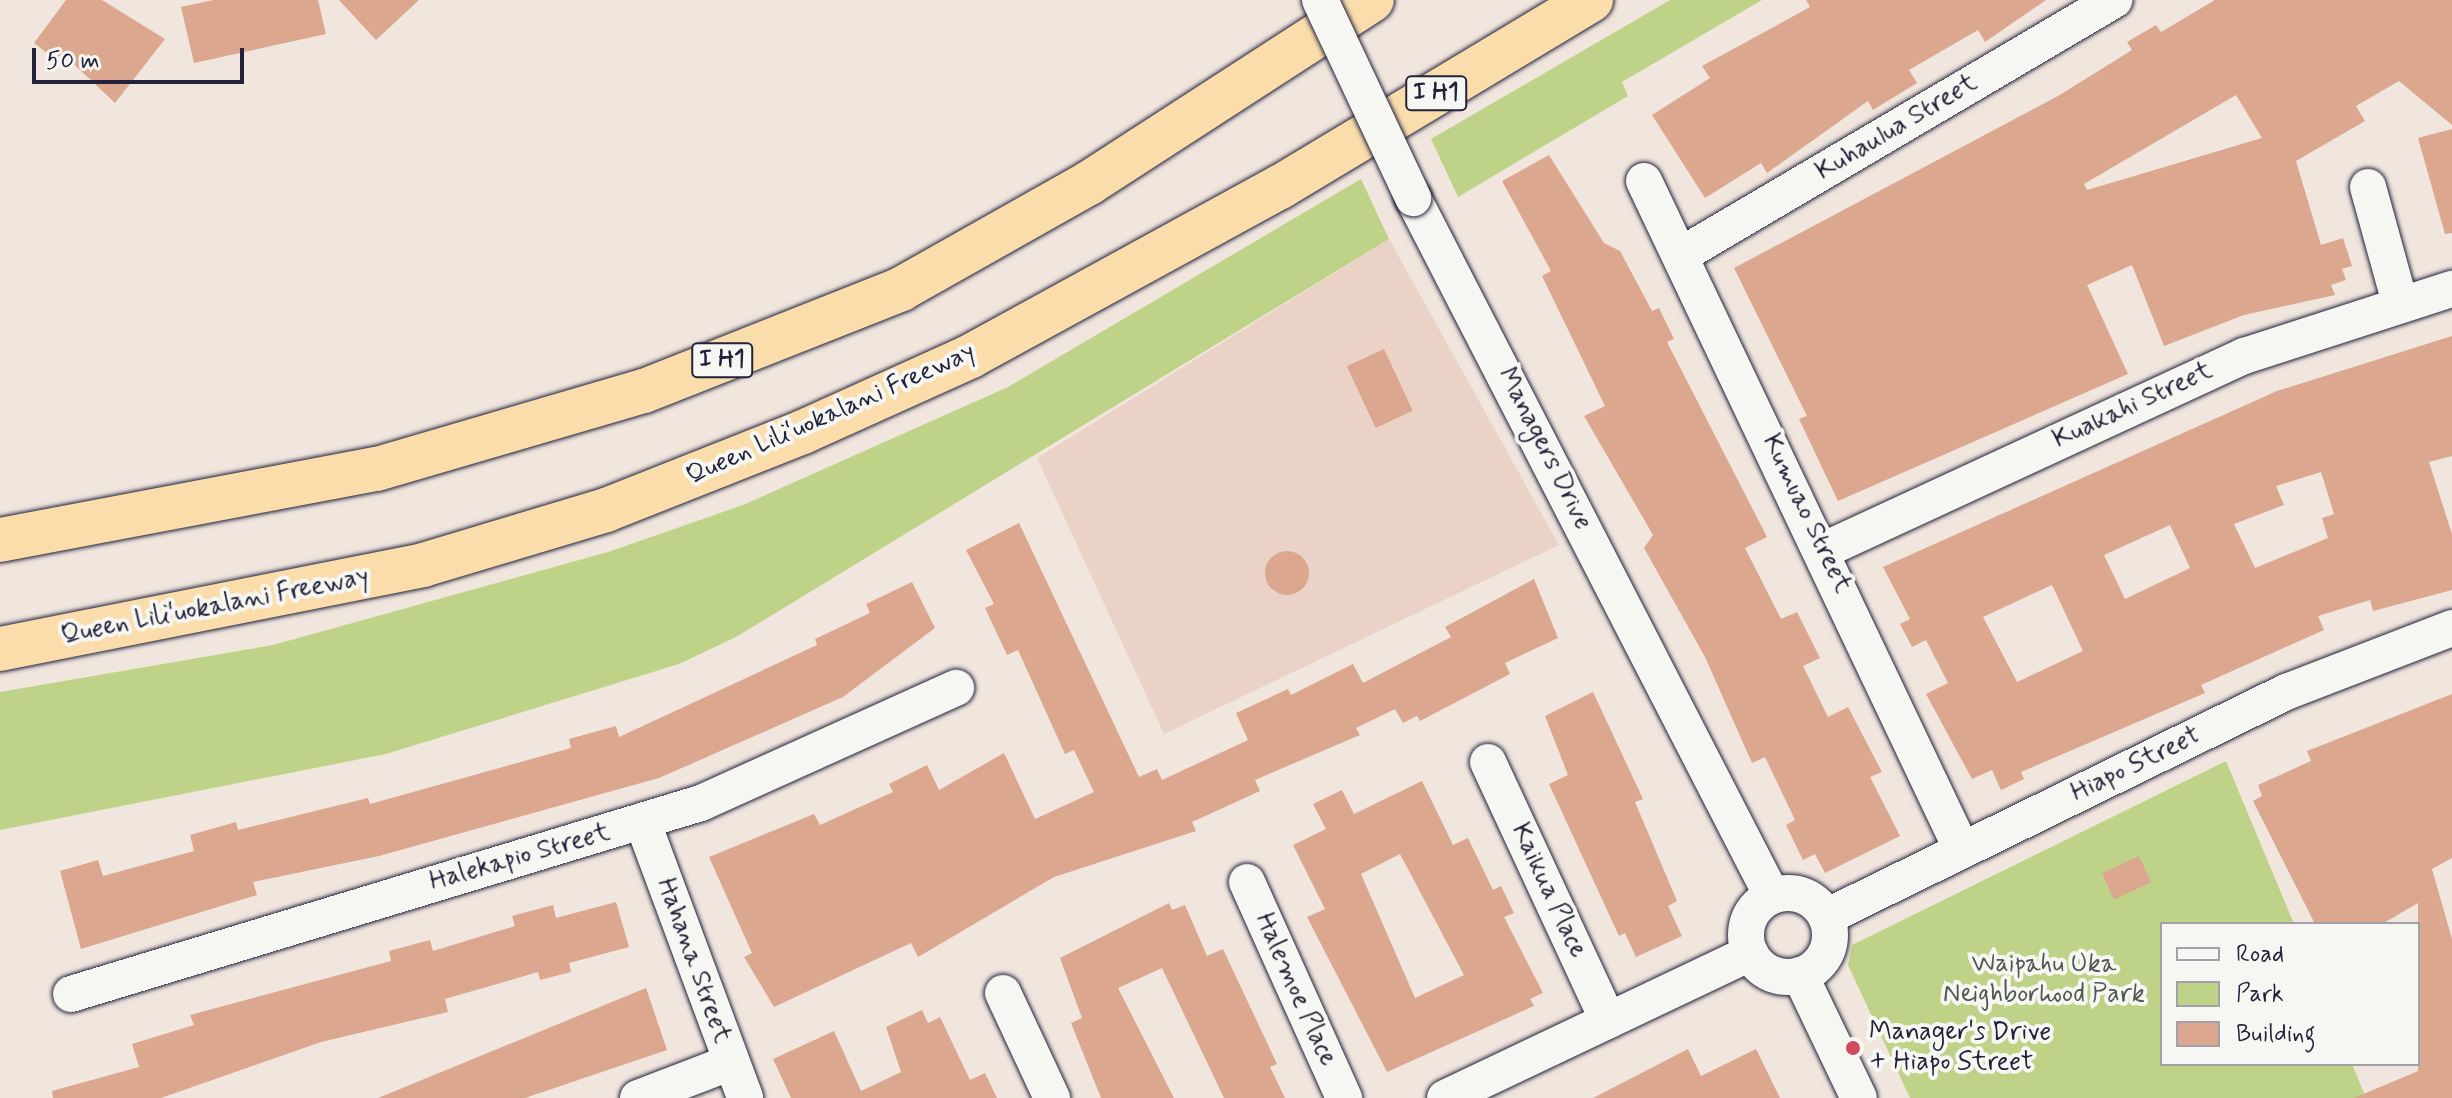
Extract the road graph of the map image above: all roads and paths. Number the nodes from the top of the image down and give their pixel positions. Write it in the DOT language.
graph roads {
  1 [pos="1320,0"];
  2 [pos="1372,0"];
  3 [pos="1591,0"];
  4 [pos="2114,0"];
  5 [pos="1644,181"];
  6 [pos="2368,187"];
  7 [pos="1681,255"];
  8 [pos="2452,289"];
  9 [pos="2400,303"];
  10 [pos="0,540"];
  11 [pos="1824,550"];
  12 [pos="2452,628"];
  13 [pos="0,649"];
  14 [pos="956,688"];
  15 [pos="1488,762"];
  16 [pos="643,823"];
  17 [pos="1962,850"];
  18 [pos="1247,882"];
  19 [pos="1772,896"];
  20 [pos="1826,917"];
  21 [pos="1750,953"];
  22 [pos="1800,975"];
  23 [pos="1003,993"];
  24 [pos="71,994"];
  25 [pos="1608,1020"];
  26 [pos="729,1063"];
  27 [pos="638,1098"];
  28 [pos="745,1098"];
  29 [pos="1052,1098"];
  30 [pos="1344,1098"];
  31 [pos="1445,1098"];
  32 [pos="1859,1098"];
  1 -- 19 [label="street, Managers Drive, bridge"];
  2 -- 10 [label="highway, I H1"];
  3 -- 13 [label="highway, Queen Liliʻuokalani Freeway / I H1"];
  4 -- 7 [label="street, Kuhaulua Street"];
  5 -- 7 [label="street, Kumuao Street"];
  6 -- 9 [label="street"];
  7 -- 11 [label="street, Kumuao Street"];
  8 -- 9 [label="street, Kuakahi Street"];
  9 -- 11 [label="street, Kuakahi Street"];
  11 -- 17 [label="street, Kumuao Street"];
  12 -- 17 [label="street, Hiapo Street"];
  14 -- 16 [label="street, Halekapio Street"];
  15 -- 25 [label="street, Kaikua Place"];
  16 -- 24 [label="street, Halekapio Street"];
  16 -- 26 [label="street, Hahana Street"];
  17 -- 20 [label="street, Hiapo Street"];
  18 -- 30 [label="street, Halemoe Place"];
  19 -- 20 [label="street"];
  19 -- 21 [label="street"];
  20 -- 22 [label="street"];
  21 -- 22 [label="street"];
  21 -- 25 [label="street"];
  22 -- 32 [label="street"];
  23 -- 29 [label="street"];
  25 -- 31 [label="street"];
  26 -- 27 [label="street"];
  26 -- 28 [label="street, Hahana Street"];
}
